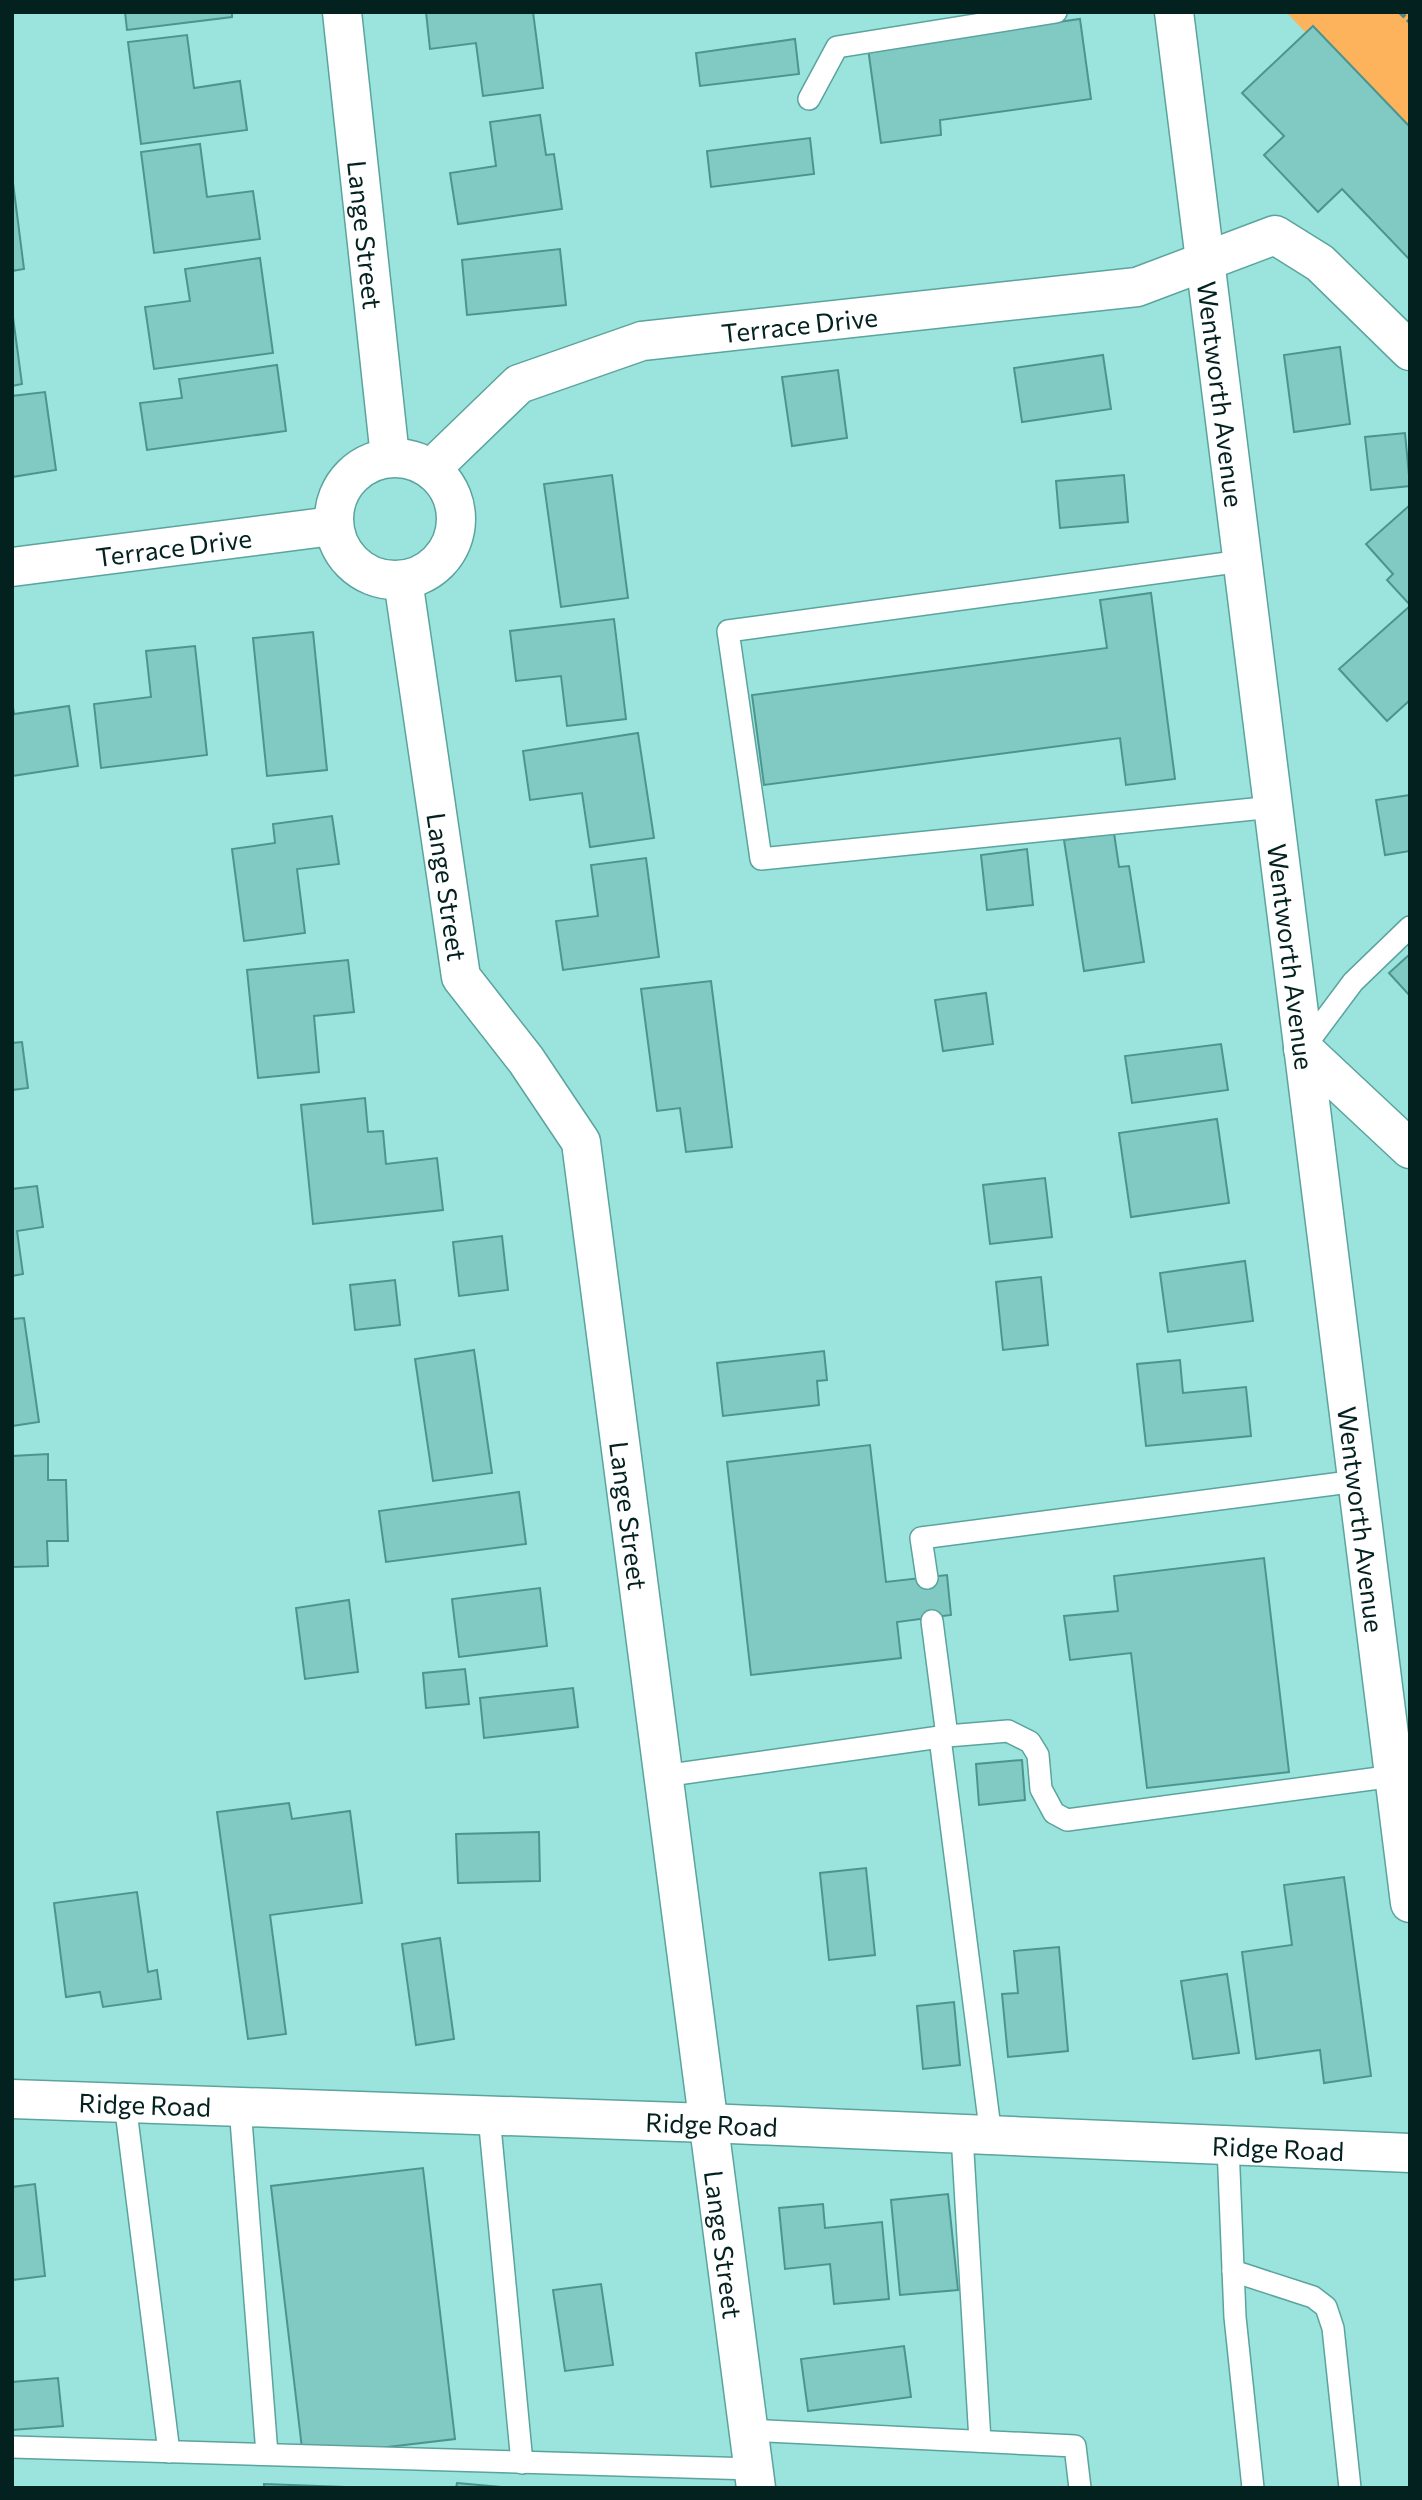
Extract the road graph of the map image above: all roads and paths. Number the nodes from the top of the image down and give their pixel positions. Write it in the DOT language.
graph roads {
  1 [pos="342,12"];
  2 [pos="1056,12"];
  3 [pos="1174,12"];
  4 [pos="1400,12"];
  5 [pos="1410,22"];
  6 [pos="809,99"];
  7 [pos="1205,260"];
  8 [pos="1410,351"];
  9 [pos="390,457"];
  10 [pos="431,469"];
  11 [pos="333,526"];
  12 [pos="1242,561"];
  13 [pos="12,567"];
  14 [pos="403,580"];
  15 [pos="1273,807"];
  16 [pos="1410,927"];
  17 [pos="1303,1049"];
  18 [pos="1409,1146"];
  19 [pos="1357,1481"];
  20 [pos="927,1578"];
  21 [pos="932,1621"];
  22 [pos="943,1737"];
  23 [pos="1398,1763"];
  24 [pos="663,1776"];
  25 [pos="1410,1903"];
  26 [pos="12,2099"];
  27 [pos="125,2103"];
  28 [pos="240,2107"];
  29 [pos="489,2116"];
  30 [pos="708,2123"];
  31 [pos="976,2135"];
  32 [pos="1228,2146"];
  33 [pos="1410,2153"];
  34 [pos="1233,2271"];
  35 [pos="748,2430"];
  36 [pos="980,2441"];
  37 [pos="12,2447"];
  38 [pos="169,2452"];
  39 [pos="267,2455"];
  40 [pos="522,2463"];
  41 [pos="754,2478"];
  42 [pos="1080,2488"];
  43 [pos="1253,2488"];
  44 [pos="1350,2488"];
  1 -- 9 [label="street, Lange Street"];
  2 -- 6 [label="lane"];
  3 -- 7 [label="street, Wentworth Avenue"];
  4 -- 5 [label="path"];
  7 -- 8 [label="street, Terrace Drive"];
  7 -- 10 [label="street, Terrace Drive"];
  7 -- 12 [label="street, Wentworth Avenue"];
  9 -- 10 [label="street"];
  9 -- 11 [label="street"];
  10 -- 14 [label="street"];
  11 -- 13 [label="street, Terrace Drive"];
  11 -- 14 [label="street"];
  12 -- 15 [label="street, Wentworth Avenue"];
  12 -- 15 [label="lane"];
  14 -- 24 [label="street, Lange Street"];
  15 -- 17 [label="street, Wentworth Avenue"];
  16 -- 17 [label="lane"];
  17 -- 18 [label="street"];
  17 -- 19 [label="street, Wentworth Avenue"];
  19 -- 20 [label="lane"];
  19 -- 23 [label="street, Wentworth Avenue"];
  21 -- 22 [label="lane"];
  22 -- 23 [label="lane"];
  22 -- 24 [label="lane"];
  22 -- 31 [label="lane"];
  23 -- 25 [label="street, Wentworth Avenue"];
  24 -- 30 [label="street, Lange Street"];
  26 -- 27 [label="street, Ridge Road"];
  27 -- 28 [label="street, Ridge Road"];
  27 -- 38 [label="lane"];
  28 -- 29 [label="street, Ridge Road"];
  28 -- 39 [label="lane"];
  29 -- 30 [label="street, Ridge Road"];
  29 -- 40 [label="lane"];
  30 -- 31 [label="street, Ridge Road"];
  30 -- 35 [label="street, Lange Street"];
  31 -- 32 [label="street, Ridge Road"];
  31 -- 36 [label="lane"];
  32 -- 33 [label="street, Ridge Road"];
  32 -- 34 [label="lane"];
  34 -- 43 [label="lane"];
  34 -- 44 [label="lane"];
  35 -- 36 [label="lane"];
  35 -- 41 [label="street, Lange Street"];
  36 -- 42 [label="lane"];
  37 -- 38 [label="lane"];
  38 -- 39 [label="lane"];
  39 -- 40 [label="lane"];
  40 -- 41 [label="lane"];
}
